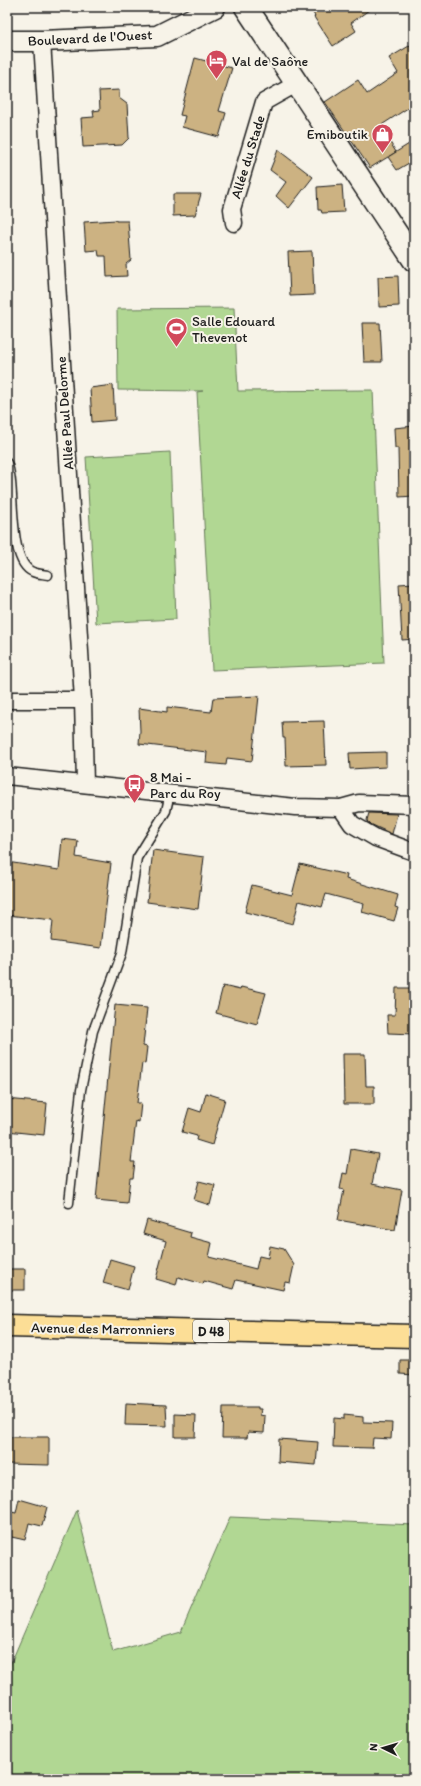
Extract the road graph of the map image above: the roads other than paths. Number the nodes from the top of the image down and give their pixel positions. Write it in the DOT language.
graph roads {
  1 [pos="216,7"];
  2 [pos="246,7"];
  3 [pos="7,41"];
  4 [pos="42,41"];
  5 [pos="296,84"];
  6 [pos="234,224"];
  7 [pos="414,260"];
  8 [pos="7,463"];
  9 [pos="48,575"];
  10 [pos="7,700"];
  11 [pos="83,700"];
  12 [pos="7,776"];
  13 [pos="85,784"];
  14 [pos="170,793"];
  15 [pos="414,805"];
  16 [pos="341,808"];
  17 [pos="414,852"];
  18 [pos="69,1203"];
  19 [pos="7,1326"];
  20 [pos="414,1336"];
  1 -- 4 [label="street, Boulevard de l'Ouest"];
  2 -- 5 [label="main road"];
  3 -- 4 [label="street, Boulevard de l'Ouest"];
  4 -- 11 [label="street, Allée Paul Delorme"];
  5 -- 6 [label="street, Allée du Stade"];
  5 -- 7 [label="main road"];
  8 -- 9 [label="lane"];
  10 -- 11 [label="street"];
  11 -- 13 [label="street, Allée Paul Delorme"];
  12 -- 13 [label="street"];
  13 -- 14 [label="street"];
  14 -- 16 [label="street"];
  14 -- 18 [label="lane"];
  15 -- 16 [label="street"];
  16 -- 17 [label="street"];
  19 -- 20 [label="main road, Avenue des Marronniers / D 48"];
}
